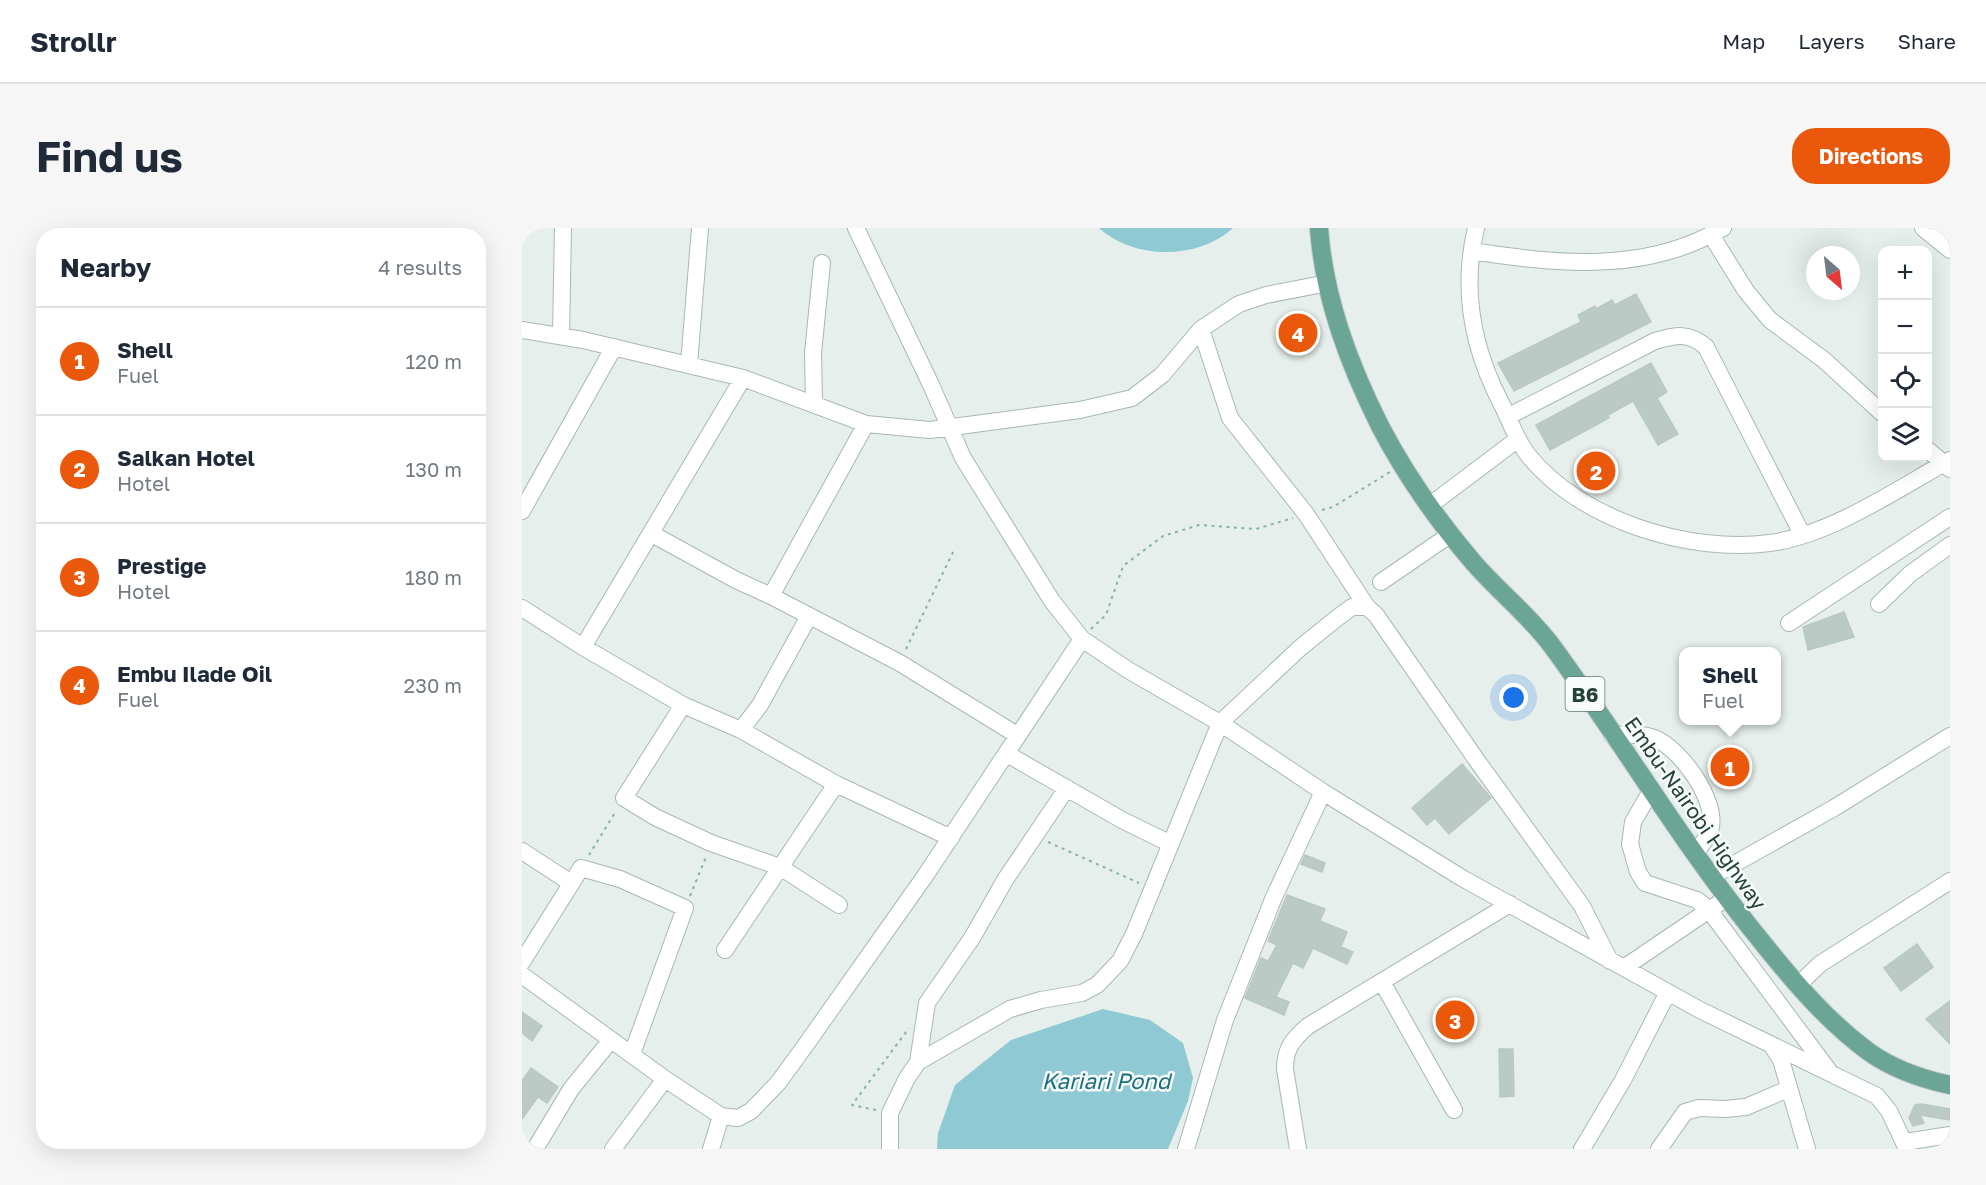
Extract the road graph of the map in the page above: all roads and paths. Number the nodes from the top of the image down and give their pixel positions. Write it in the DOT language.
graph roads {
  1 [pos="563,228"];
  2 [pos="700,228"];
  3 [pos="856,228"];
  4 [pos="1319,228"];
  5 [pos="1476,228"];
  6 [pos="1923,228"];
  7 [pos="1717,232"];
  8 [pos="1950,250"];
  9 [pos="1472,251"];
  10 [pos="822,263"];
  11 [pos="1328,283"];
  12 [pos="1201,329"];
  13 [pos="522,330"];
  14 [pos="561,335"];
  15 [pos="614,347"];
  16 [pos="689,364"];
  17 [pos="742,378"];
  18 [pos="814,404"];
  19 [pos="1878,409"];
  20 [pos="1509,416"];
  21 [pos="866,424"];
  22 [pos="951,428"];
  23 [pos="1518,439"];
  24 [pos="1932,453"];
  25 [pos="1948,464"];
  26 [pos="1402,465"];
  27 [pos="1429,506"];
  28 [pos="522,511"];
  29 [pos="1306,514"];
  30 [pos="1950,517"];
  31 [pos="652,534"];
  32 [pos="1451,534"];
  33 [pos="1802,534"];
  34 [pos="1950,545"];
  35 [pos="955,548"];
  36 [pos="1381,582"];
  37 [pos="771,596"];
  38 [pos="1879,604"];
  39 [pos="1367,607"];
  40 [pos="522,608"];
  41 [pos="809,616"];
  42 [pos="1790,623"];
  43 [pos="1082,639"];
  44 [pos="583,648"];
  45 [pos="900,663"];
  46 [pos="683,705"];
  47 [pos="1220,723"];
  48 [pos="741,730"];
  49 [pos="1017,735"];
  50 [pos="1612,735"];
  51 [pos="1950,736"];
  52 [pos="1007,754"];
  53 [pos="836,784"];
  54 [pos="1067,788"];
  55 [pos="1651,791"];
  56 [pos="1323,792"];
  57 [pos="624,798"];
  58 [pos="1034,836"];
  59 [pos="951,838"];
  60 [pos="711,843"];
  61 [pos="1171,843"];
  62 [pos="522,851"];
  63 [pos="1695,855"];
  64 [pos="780,867"];
  65 [pos="581,868"];
  66 [pos="1711,877"];
  67 [pos="1950,881"];
  68 [pos="571,883"];
  69 [pos="1152,890"];
  70 [pos="1726,899"];
  71 [pos="1510,904"];
  72 [pos="839,905"];
  73 [pos="685,908"];
  74 [pos="1709,910"];
  75 [pos="725,950"];
  76 [pos="522,962"];
  77 [pos="1618,964"];
  78 [pos="522,975"];
  79 [pos="1382,982"];
  80 [pos="1797,986"];
  81 [pos="1668,992"];
  82 [pos="913,1022"];
  83 [pos="611,1041"];
  84 [pos="1772,1046"];
  85 [pos="632,1054"];
  86 [pos="918,1062"];
  87 [pos="1830,1072"];
  88 [pos="664,1079"];
  89 [pos="1950,1085"];
  90 [pos="1788,1089"];
  91 [pos="1454,1110"];
  92 [pos="890,1113"];
  93 [pos="721,1116"];
  94 [pos="1950,1134"];
  95 [pos="1906,1145"];
  96 [pos="535,1149"];
  97 [pos="613,1149"];
  98 [pos="711,1149"];
  99 [pos="890,1149"];
  100 [pos="1186,1149"];
  101 [pos="1298,1149"];
  102 [pos="1582,1149"];
  103 [pos="1659,1149"];
  104 [pos="1807,1149"];
  1 -- 14 [label="street"];
  2 -- 16 [label="street"];
  3 -- 22 [label="street"];
  4 -- 11 [label="main road, Embu-Nairobi Highway / B6"];
  5 -- 9 [label="street"];
  6 -- 8 [label="street"];
  7 -- 9 [label="street"];
  7 -- 19 [label="street"];
  9 -- 20 [label="street"];
  10 -- 18 [label="street"];
  11 -- 12 [label="street"];
  11 -- 26 [label="main road, Embu-Nairobi Highway / B6"];
  12 -- 22 [label="street"];
  12 -- 29 [label="street"];
  13 -- 14 [label="street"];
  14 -- 15 [label="street"];
  15 -- 16 [label="street"];
  15 -- 28 [label="street"];
  16 -- 17 [label="street"];
  17 -- 18 [label="street"];
  17 -- 31 [label="street"];
  18 -- 21 [label="street"];
  20 -- 23 [label="street"];
  20 -- 33 [label="street"];
  21 -- 22 [label="street"];
  21 -- 37 [label="street"];
  22 -- 43 [label="street"];
  23 -- 27 [label="street"];
  23 -- 33 [label="street"];
  24 -- 25 [label="street"];
  25 -- 33 [label="street"];
  26 -- 27 [label="main road, Embu-Nairobi Highway / B6"];
  26 -- 29 [label="path"];
  27 -- 32 [label="main road, Embu-Nairobi Highway / B6"];
  29 -- 39 [label="street"];
  29 -- 43 [label="path"];
  30 -- 42 [label="street"];
  31 -- 37 [label="street"];
  31 -- 44 [label="street"];
  32 -- 36 [label="street"];
  32 -- 50 [label="main road, Embu-Nairobi Highway / B6"];
  34 -- 38 [label="street"];
  35 -- 45 [label="path"];
  37 -- 41 [label="street"];
  39 -- 47 [label="street"];
  39 -- 77 [label="street"];
  40 -- 44 [label="street"];
  41 -- 45 [label="street"];
  41 -- 48 [label="street"];
  43 -- 47 [label="street"];
  43 -- 49 [label="street"];
  44 -- 46 [label="street"];
  45 -- 49 [label="street"];
  46 -- 48 [label="street"];
  46 -- 57 [label="street"];
  47 -- 56 [label="street"];
  47 -- 61 [label="street"];
  48 -- 53 [label="street"];
  49 -- 52 [label="street"];
  50 -- 55 [label="main road, Embu-Nairobi Highway / B6"];
  50 -- 63 [label="street"];
  51 -- 66 [label="street"];
  52 -- 54 [label="street"];
  52 -- 59 [label="street"];
  53 -- 59 [label="street"];
  53 -- 64 [label="street"];
  54 -- 58 [label="street"];
  54 -- 61 [label="street"];
  55 -- 63 [label="main road, Embu-Nairobi Highway / B6"];
  55 -- 74 [label="street"];
  56 -- 71 [label="street"];
  56 -- 100 [label="street"];
  57 -- 60 [label="street"];
  57 -- 65 [label="path"];
  58 -- 69 [label="path"];
  58 -- 86 [label="street"];
  59 -- 93 [label="street"];
  60 -- 64 [label="street"];
  60 -- 73 [label="path"];
  61 -- 69 [label="street"];
  62 -- 68 [label="street"];
  63 -- 66 [label="main road, Embu-Nairobi Highway / B6"];
  64 -- 72 [label="street"];
  64 -- 75 [label="street"];
  65 -- 68 [label="street"];
  65 -- 73 [label="street"];
  66 -- 70 [label="main road, Embu-Nairobi Highway / B6"];
  67 -- 80 [label="street"];
  68 -- 76 [label="street"];
  69 -- 86 [label="street"];
  70 -- 74 [label="street"];
  70 -- 80 [label="main road, Embu-Nairobi Highway / B6"];
  71 -- 77 [label="street"];
  71 -- 79 [label="street"];
  73 -- 85 [label="street"];
  74 -- 77 [label="street"];
  74 -- 87 [label="street"];
  77 -- 81 [label="street"];
  78 -- 83 [label="street"];
  79 -- 91 [label="street"];
  79 -- 101 [label="street"];
  80 -- 89 [label="main road, Embu-Nairobi Highway / B6"];
  81 -- 84 [label="street"];
  81 -- 102 [label="street"];
  82 -- 92 [label="path"];
  83 -- 85 [label="street"];
  83 -- 96 [label="street"];
  84 -- 87 [label="street"];
  84 -- 90 [label="street"];
  85 -- 88 [label="street"];
  86 -- 92 [label="street"];
  87 -- 95 [label="street"];
  88 -- 93 [label="street"];
  88 -- 97 [label="street"];
  90 -- 103 [label="street"];
  90 -- 104 [label="street"];
  92 -- 99 [label="street"];
  93 -- 98 [label="street"];
  94 -- 95 [label="street"];
}
